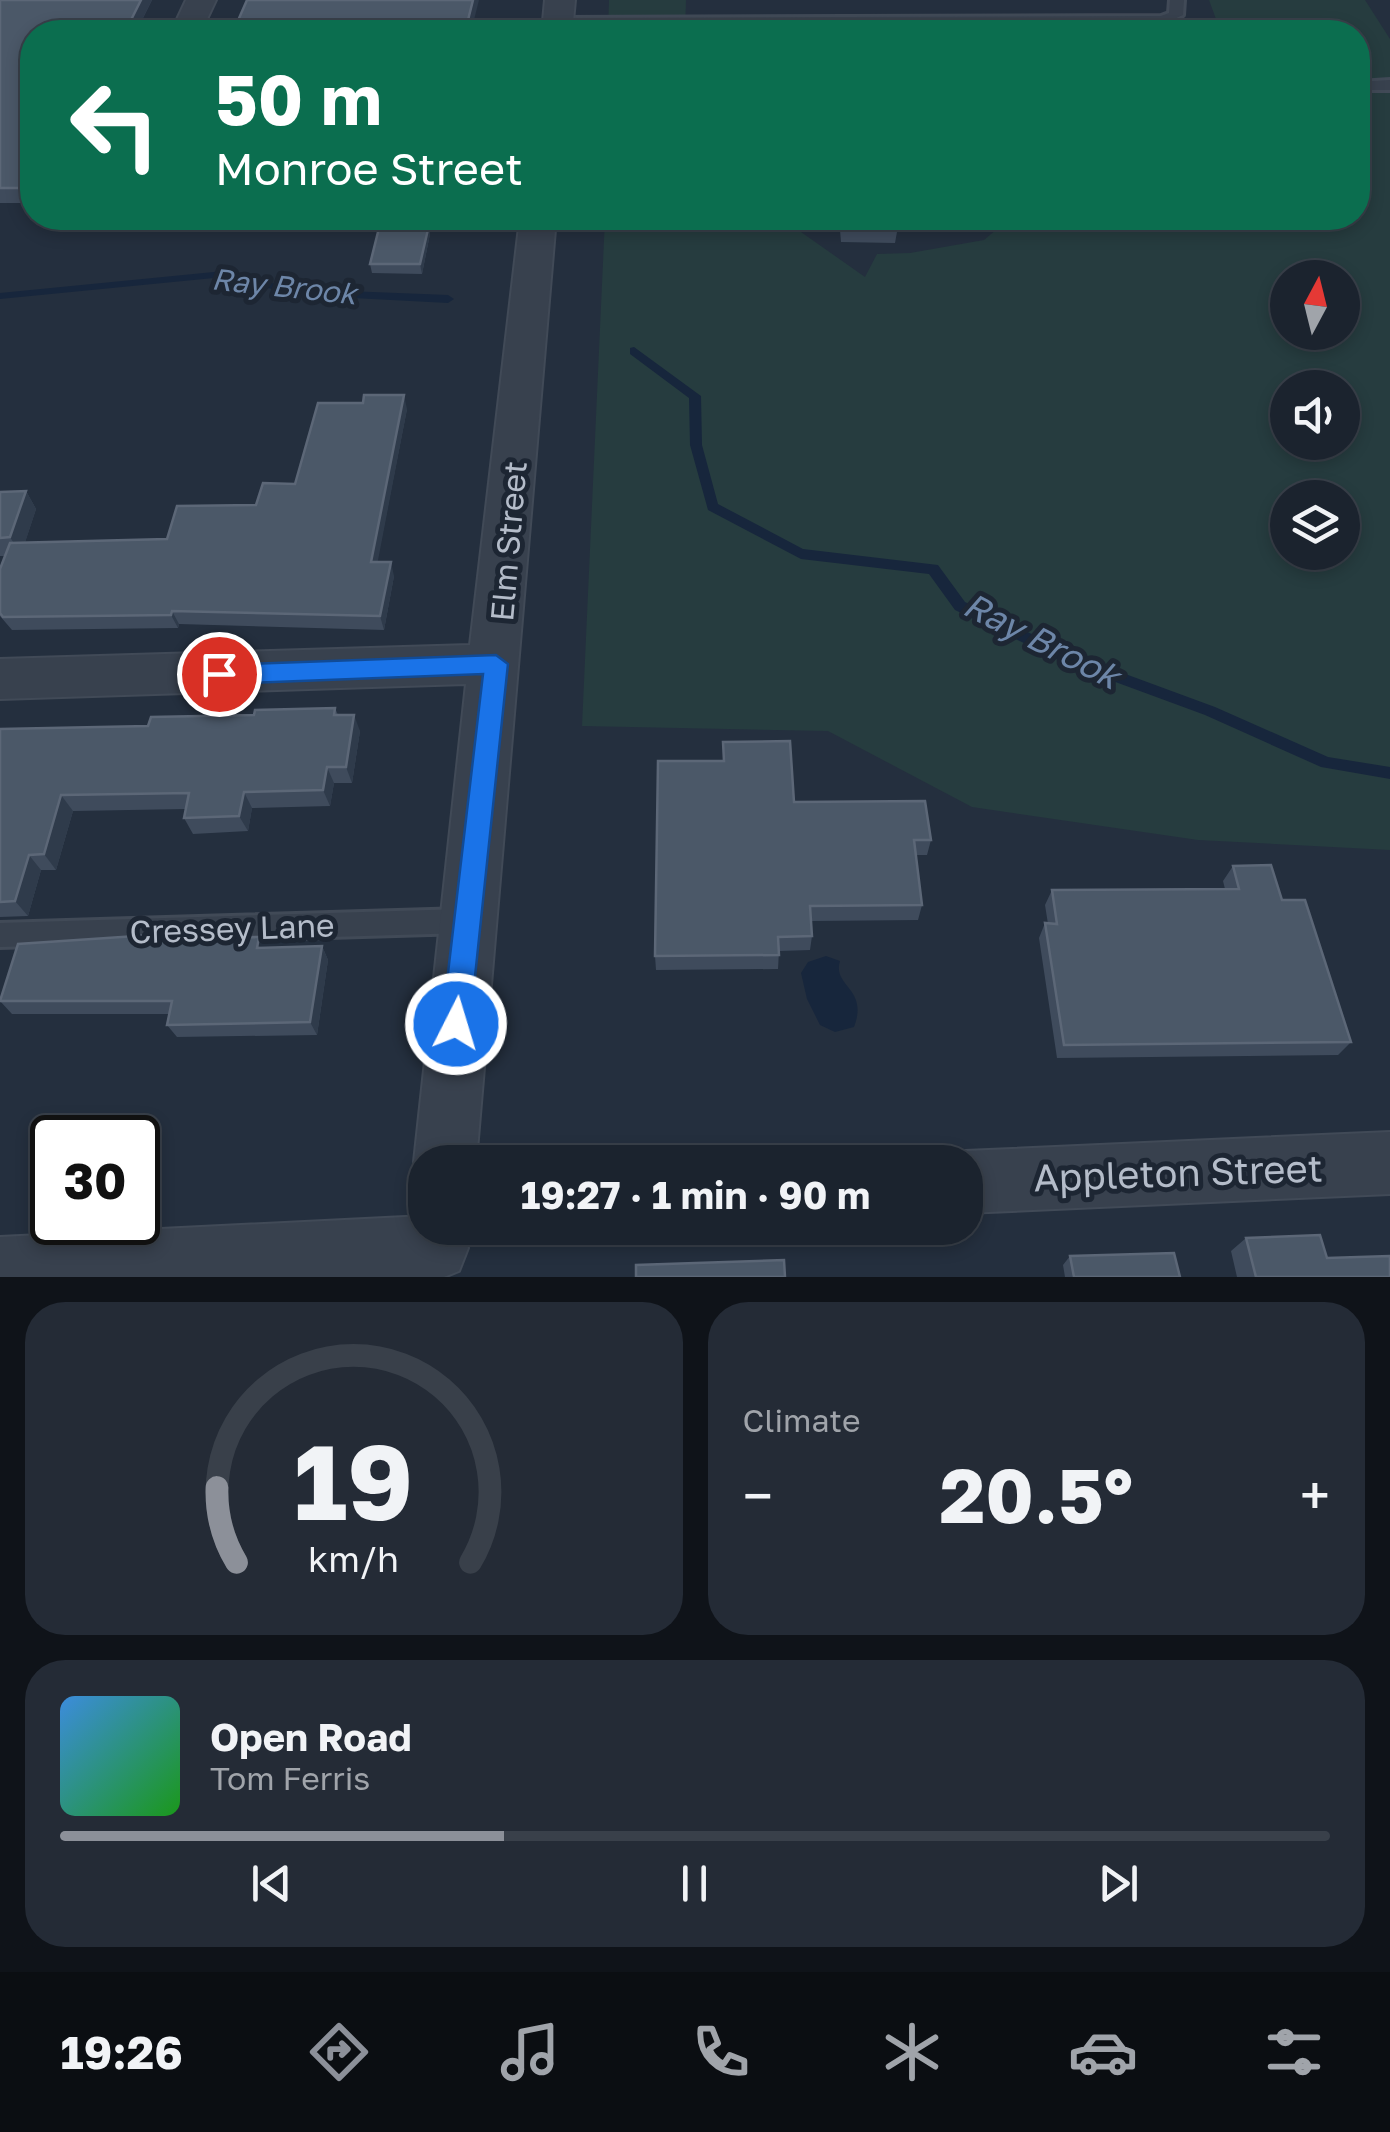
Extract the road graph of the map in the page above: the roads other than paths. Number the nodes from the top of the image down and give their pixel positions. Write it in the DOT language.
graph roads {
  1 [pos="1178,0"];
  2 [pos="558,18"];
  3 [pos="590,20"];
  4 [pos="1163,20"];
  5 [pos="537,230"];
  6 [pos="496,664"];
  7 [pos="0,678"];
  8 [pos="464,921"];
  9 [pos="0,934"];
  10 [pos="446,1145"];
  11 [pos="1390,1163"];
  12 [pos="983,1181"];
  13 [pos="436,1251"];
  14 [pos="0,1269"];
  1 -- 4 [label="lane"];
  2 -- 3 [label="lane"];
  5 -- 6 [label="street, Elm Street"];
  6 -- 7 [label="street"];
  6 -- 8 [label="street, Elm Street"];
  8 -- 9 [label="lane, Cressey Lane"];
  8 -- 10 [label="street, Elm Street"];
  11 -- 12 [label="street, Appleton Street"];
  13 -- 14 [label="street"];
}
